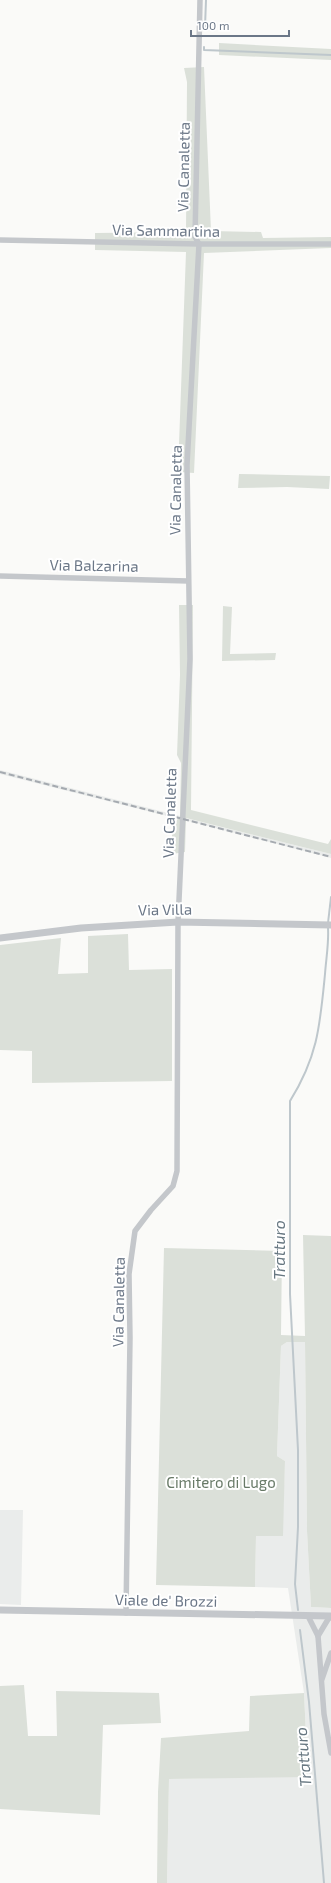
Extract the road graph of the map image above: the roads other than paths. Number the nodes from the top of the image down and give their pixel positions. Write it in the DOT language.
graph roads {
  1 [pos="200,0"];
  2 [pos="0,240"];
  3 [pos="198,244"];
  4 [pos="331,244"];
  5 [pos="0,576"];
  6 [pos="188,581"];
  7 [pos="178,922"];
  8 [pos="328,924"];
  9 [pos="0,938"];
  10 [pos="0,1610"];
  11 [pos="126,1613"];
  12 [pos="308,1616"];
  13 [pos="331,1617"];
  14 [pos="318,1636"];
  15 [pos="331,1653"];
  16 [pos="321,1683"];
  17 [pos="331,1754"];
  1 -- 3 [label="street, Via Canaletta"];
  2 -- 3 [label="street, Via Sammartina"];
  3 -- 4 [label="street, Via Sammartina"];
  3 -- 6 [label="street, Via Canaletta"];
  5 -- 6 [label="street, Via Balzarina"];
  6 -- 7 [label="street, Via Canaletta"];
  7 -- 8 [label="street, Via Villa"];
  7 -- 9 [label="street, Via Villa"];
  7 -- 11 [label="street, Via Canaletta"];
  10 -- 11 [label="street, Viale de' Brozzi"];
  11 -- 12 [label="street, Viale de' Brozzi"];
  12 -- 13 [label="street, Viale de' Brozzi"];
  12 -- 14 [label="street"];
  13 -- 14 [label="street"];
  14 -- 16 [label="street"];
  15 -- 16 [label="street"];
  16 -- 17 [label="street"];
}
